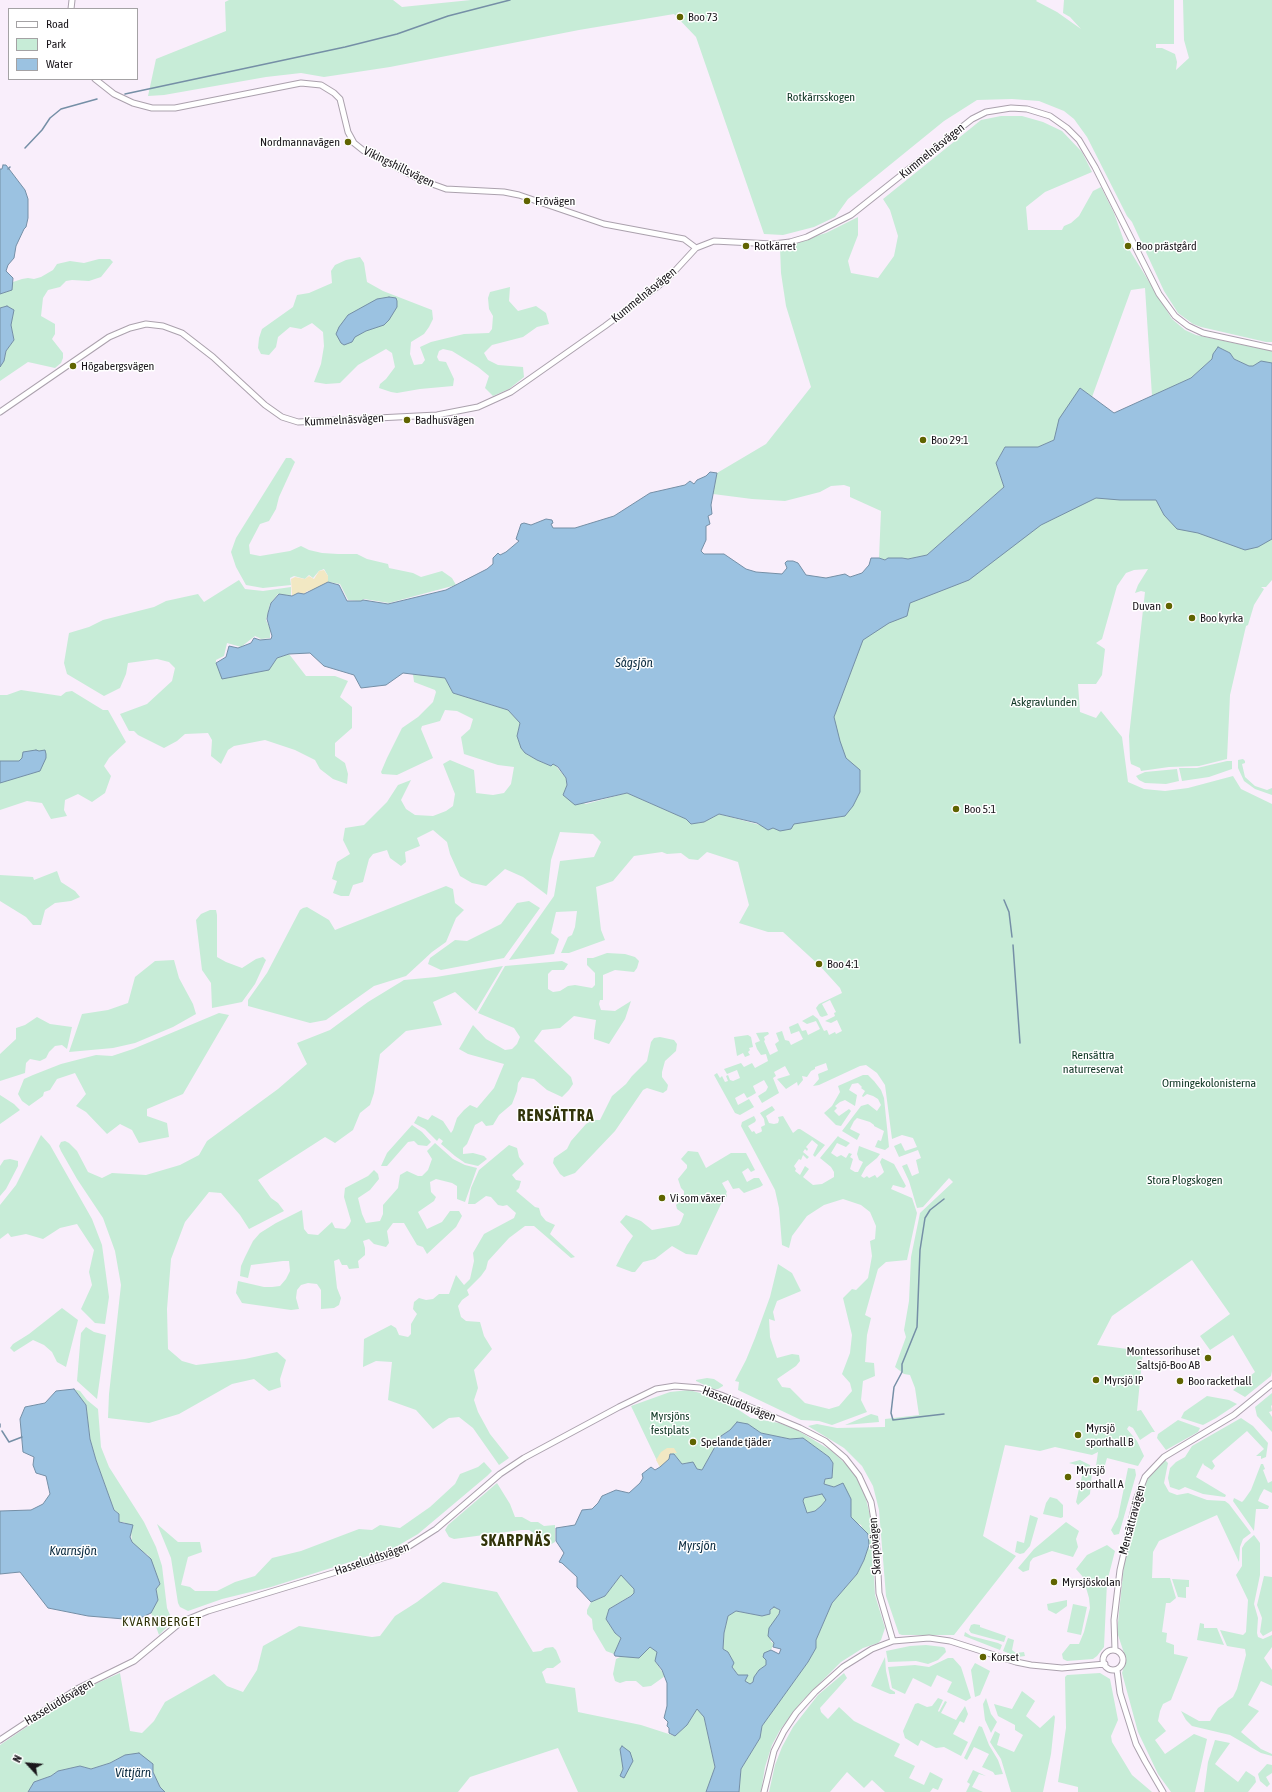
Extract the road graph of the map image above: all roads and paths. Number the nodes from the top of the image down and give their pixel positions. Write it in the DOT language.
graph roads {
  1 [pos="96,80"];
  2 [pos="696,248"];
  3 [pos="1272,348"];
  4 [pos="0,412"];
  5 [pos="1272,1384"];
  6 [pos="825,1441"];
  7 [pos="893,1641"];
  8 [pos="1115,1650"];
  9 [pos="1104,1664"];
  10 [pos="1117,1670"];
  11 [pos="0,1740"];
  12 [pos="764,1792"];
  13 [pos="1163,1792"];
  1 -- 2 [label="street, Vikingshillsvägen"];
  2 -- 3 [label="street, Kummelnäsvägen"];
  2 -- 4 [label="street, Kummelnäsvägen"];
  5 -- 8 [label="street, Mensättravägen"];
  6 -- 7 [label="street, Skarpövägen"];
  6 -- 11 [label="street, Hasseluddsvägen"];
  7 -- 9 [label="street"];
  7 -- 12 [label="street"];
  8 -- 9 [label="street"];
  8 -- 10 [label="street"];
  9 -- 10 [label="street"];
  10 -- 13 [label="street"];
}
